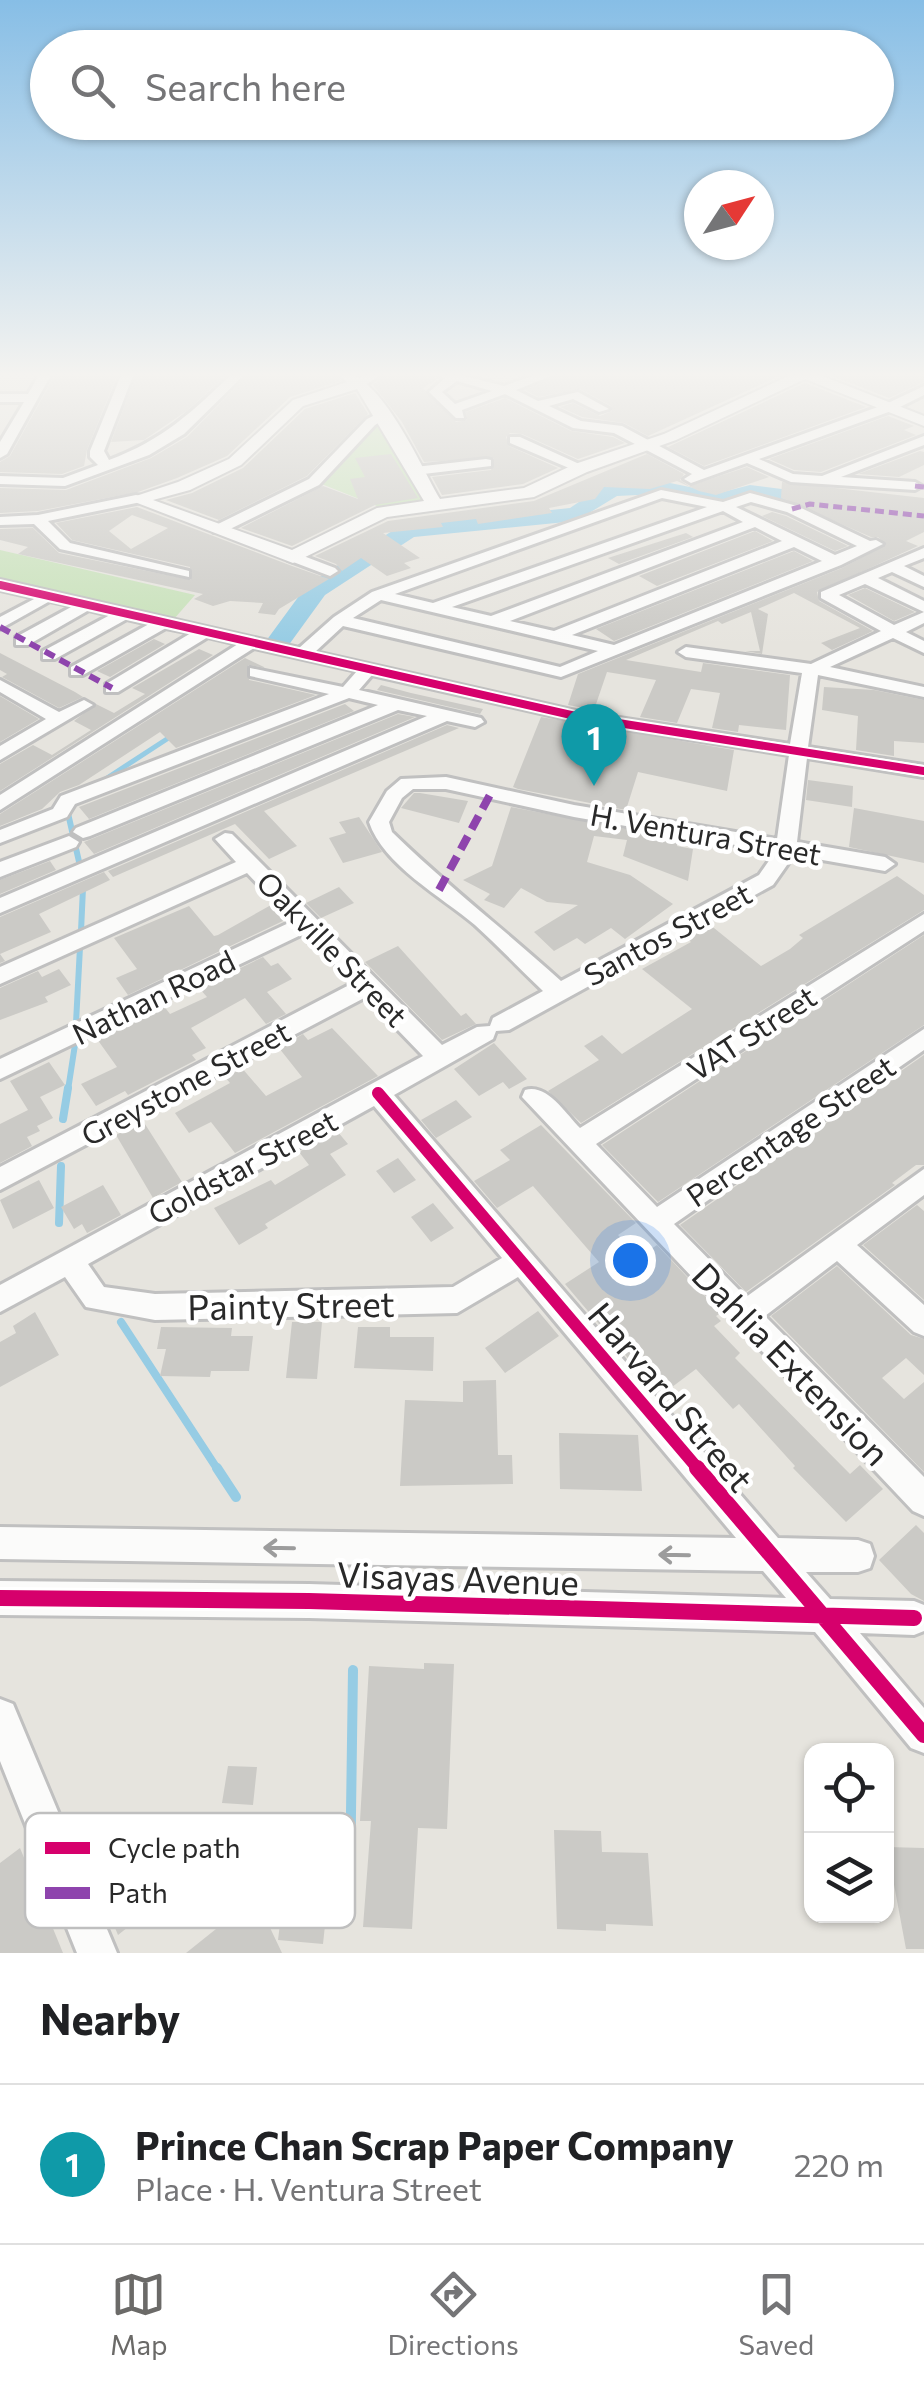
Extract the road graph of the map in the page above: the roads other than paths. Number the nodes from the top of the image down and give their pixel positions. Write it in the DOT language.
graph roads {
  1 [pos="106,464"];
  2 [pos="115,464"];
  3 [pos="230,464"];
  4 [pos="328,464"];
  5 [pos="412,464"];
  6 [pos="474,464"];
  7 [pos="572,464"];
  8 [pos="592,464"];
  9 [pos="683,464"];
  10 [pos="729,464"];
  11 [pos="760,464"];
  12 [pos="862,464"];
  13 [pos="109,467"];
  14 [pos="581,468"];
  15 [pos="415,470"];
  16 [pos="702,474"];
  17 [pos="824,479"];
  18 [pos="0,480"];
  19 [pos="915,486"];
  20 [pos="674,494"];
  21 [pos="136,499"];
  22 [pos="435,505"];
  23 [pos="723,506"];
  24 [pos="38,519"];
  25 [pos="0,521"];
  26 [pos="758,521"];
  27 [pos="219,529"];
  28 [pos="796,542"];
  29 [pos="922,555"];
  30 [pos="293,557"];
  31 [pos="836,562"];
  32 [pos="892,566"];
  33 [pos="330,571"];
  34 [pos="184,574"];
  35 [pos="866,578"];
  36 [pos="924,582"];
  37 [pos="0,584"];
  38 [pos="900,595"];
  39 [pos="378,596"];
  40 [pos="42,601"];
  41 [pos="87,605"];
  42 [pos="434,608"];
  43 [pos="924,608"];
  44 [pos="860,613"];
  45 [pos="124,614"];
  46 [pos="924,617"];
  47 [pos="340,620"];
  48 [pos="491,622"];
  49 [pos="162,623"];
  50 [pos="0,624"];
  51 [pos="894,632"];
  52 [pos="203,633"];
  53 [pos="555,636"];
  54 [pos="22,640"];
  55 [pos="249,644"];
  56 [pos="924,648"];
  57 [pos="616,650"];
  58 [pos="686,652"];
  59 [pos="49,656"];
  60 [pos="300,656"];
  61 [pos="813,669"];
  62 [pos="77,671"];
  63 [pos="366,671"];
  64 [pos="256,672"];
  65 [pos="0,686"];
  66 [pos="112,688"];
  67 [pos="348,692"];
  68 [pos="924,692"];
  69 [pos="397,704"];
  70 [pos="84,705"];
  71 [pos="446,715"];
  72 [pos="60,720"];
  73 [pos="476,722"];
  74 [pos="1,752"];
  75 [pos="799,752"];
  76 [pos="924,770"];
  77 [pos="0,804"];
  78 [pos="60,813"];
  79 [pos="0,836"];
  80 [pos="76,837"];
  81 [pos="225,839"];
  82 [pos="786,847"];
  83 [pos="250,864"];
  84 [pos="885,864"];
  85 [pos="0,870"];
  86 [pos="78,870"];
  87 [pos="0,906"];
  88 [pos="924,921"];
  89 [pos="307,923"];
  90 [pos="0,976"];
  91 [pos="369,986"];
  92 [pos="558,992"];
  93 [pos="493,1028"];
  94 [pos="924,1038"];
  95 [pos="440,1058"];
  96 [pos="0,1070"];
  97 [pos="378,1093"];
  98 [pos="534,1097"];
  99 [pos="578,1142"];
  100 [pos="0,1178"];
  101 [pos="920,1189"];
  102 [pos="656,1222"];
  103 [pos="838,1244"];
  104 [pos="70,1260"];
  105 [pos="522,1260"];
  106 [pos="0,1299"];
  107 [pos="745,1314"];
  108 [pos="924,1324"];
  109 [pos="924,1500"];
  110 [pos="0,1543"];
  111 [pos="858,1556"];
  112 [pos="771,1557"];
  113 [pos="0,1598"];
  114 [pos="820,1614"];
  115 [pos="914,1618"];
  116 [pos="0,1718"];
  117 [pos="924,1735"];
  118 [pos="39,1813"];
  119 [pos="87,1928"];
  120 [pos="97,1953"];
  1 -- 13 [label="street"];
  2 -- 13 [label="street"];
  3 -- 21 [label="street"];
  4 -- 27 [label="street"];
  5 -- 15 [label="street"];
  6 -- 15 [label="street"];
  7 -- 14 [label="street"];
  8 -- 14 [label="street"];
  9 -- 16 [label="street"];
  10 -- 16 [label="street"];
  11 -- 17 [label="street"];
  12 -- 17 [label="street"];
  13 -- 18 [label="street"];
  14 -- 22 [label="street"];
  15 -- 22 [label="street"];
  16 -- 20 [label="street"];
  17 -- 19 [label="street"];
  20 -- 23 [label="street"];
  20 -- 39 [label="street"];
  21 -- 24 [label="street"];
  21 -- 27 [label="street"];
  22 -- 30 [label="street"];
  23 -- 26 [label="street"];
  23 -- 31 [label="street"];
  23 -- 42 [label="street"];
  24 -- 25 [label="street"];
  24 -- 34 [label="street"];
  26 -- 28 [label="street"];
  26 -- 48 [label="street"];
  27 -- 30 [label="street"];
  28 -- 31 [label="street"];
  28 -- 53 [label="street"];
  29 -- 32 [label="street"];
  30 -- 33 [label="street"];
  31 -- 57 [label="street"];
  32 -- 35 [label="street"];
  32 -- 36 [label="street"];
  35 -- 38 [label="street"];
  35 -- 44 [label="street"];
  37 -- 41 [label="street"];
  38 -- 43 [label="street"];
  38 -- 44 [label="street"];
  39 -- 42 [label="street"];
  39 -- 47 [label="street"];
  40 -- 50 [label="street"];
  41 -- 45 [label="street"];
  41 -- 54 [label="street"];
  42 -- 48 [label="street"];
  44 -- 51 [label="street"];
  45 -- 49 [label="street"];
  45 -- 59 [label="street"];
  46 -- 51 [label="street"];
  47 -- 57 [label="street"];
  47 -- 60 [label="street"];
  48 -- 53 [label="street"];
  49 -- 52 [label="street"];
  49 -- 62 [label="street"];
  51 -- 56 [label="street"];
  51 -- 61 [label="street"];
  52 -- 55 [label="street"];
  52 -- 66 [label="street"];
  53 -- 57 [label="street"];
  55 -- 60 [label="street"];
  55 -- 77 [label="street"];
  58 -- 61 [label="street"];
  60 -- 63 [label="street"];
  61 -- 68 [label="street"];
  61 -- 75 [label="street, Santos Street"];
  63 -- 67 [label="street"];
  63 -- 75 [label="street"];
  64 -- 67 [label="street"];
  65 -- 72 [label="street"];
  67 -- 69 [label="street"];
  67 -- 78 [label="street"];
  69 -- 71 [label="street"];
  69 -- 80 [label="street"];
  70 -- 72 [label="street"];
  71 -- 73 [label="street"];
  71 -- 86 [label="street"];
  72 -- 74 [label="street"];
  75 -- 76 [label="street"];
  75 -- 82 [label="street, Santos Street"];
  78 -- 79 [label="street"];
  78 -- 80 [label="street"];
  80 -- 85 [label="street"];
  80 -- 86 [label="street"];
  81 -- 83 [label="street, Oakville Street"];
  82 -- 84 [label="street, H. Ventura Street"];
  82 -- 92 [label="street, Santos Street"];
  82 -- 92 [label="street, H. Ventura Street"];
  83 -- 89 [label="street, Oakville Street"];
  83 -- 90 [label="street"];
  86 -- 87 [label="street"];
  88 -- 99 [label="street, VAT Street"];
  89 -- 91 [label="street, Oakville Street"];
  89 -- 96 [label="street, Nathan Road"];
  91 -- 95 [label="street, Oakville Street"];
  91 -- 100 [label="street, Greystone Street"];
  92 -- 93 [label="street, Santos Street"];
  93 -- 95 [label="street, Goldstar Street"];
  94 -- 102 [label="street, Percentage Street"];
  95 -- 97 [label="street, Goldstar Street"];
  97 -- 104 [label="street, Goldstar Street"];
  97 -- 105 [label="street, Harvard Street"];
  98 -- 99 [label="street, Dahlia Extension"];
  99 -- 102 [label="street, Dahlia Extension"];
  101 -- 103 [label="street"];
  102 -- 107 [label="street, Dahlia Extension"];
  103 -- 107 [label="street"];
  103 -- 108 [label="street"];
  104 -- 105 [label="street, Painty Street"];
  104 -- 106 [label="street, Goldstar Street"];
  105 -- 112 [label="street, Harvard Street"];
  107 -- 109 [label="street, Dahlia Extension"];
  112 -- 110 [label="street, Visayas Avenue, one-way"];
  111 -- 112 [label="street, Visayas Avenue"];
  112 -- 114 [label="street, Harvard Street"];
  113 -- 114 [label="street, Visayas Avenue"];
  114 -- 115 [label="street, Visayas Avenue"];
  114 -- 117 [label="street, Harvard Street"];
  116 -- 118 [label="street"];
  119 -- 120 [label="street"];
}
